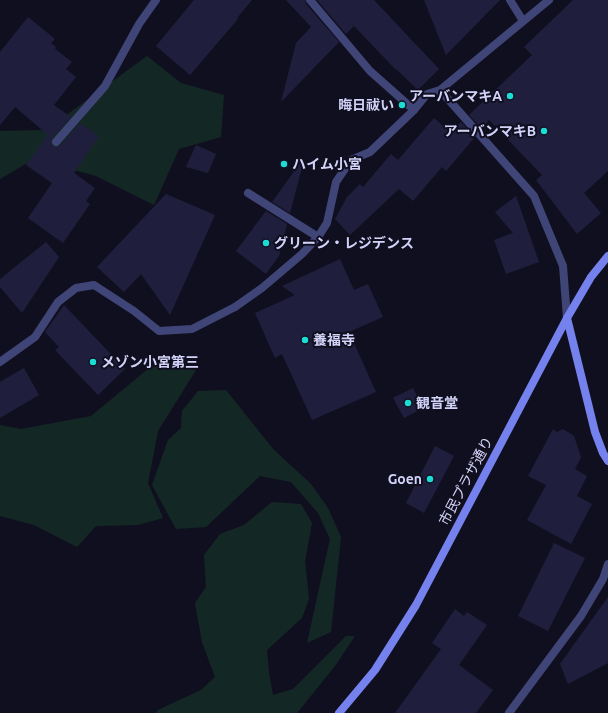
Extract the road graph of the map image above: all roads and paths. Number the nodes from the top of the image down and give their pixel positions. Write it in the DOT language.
graph roads {
  1 [pos="156,0"];
  2 [pos="310,0"];
  3 [pos="510,0"];
  4 [pos="549,0"];
  5 [pos="523,21"];
  6 [pos="440,90"];
  7 [pos="414,110"];
  8 [pos="56,142"];
  9 [pos="248,193"];
  10 [pos="318,237"];
  11 [pos="608,256"];
  12 [pos="567,318"];
  13 [pos="0,362"];
  14 [pos="608,461"];
  15 [pos="608,564"];
  16 [pos="339,713"];
  17 [pos="509,713"];
  1 -- 8 [label="street"];
  2 -- 7 [label="street"];
  3 -- 5 [label="street"];
  4 -- 5 [label="street"];
  5 -- 6 [label="street"];
  6 -- 7 [label="street"];
  6 -- 12 [label="street"];
  7 -- 10 [label="street"];
  9 -- 10 [label="street"];
  10 -- 13 [label="street"];
  11 -- 12 [label="street, 市民プラザ通り"];
  12 -- 14 [label="street"];
  12 -- 16 [label="street, 市民プラザ通り"];
  15 -- 17 [label="street"];
}
